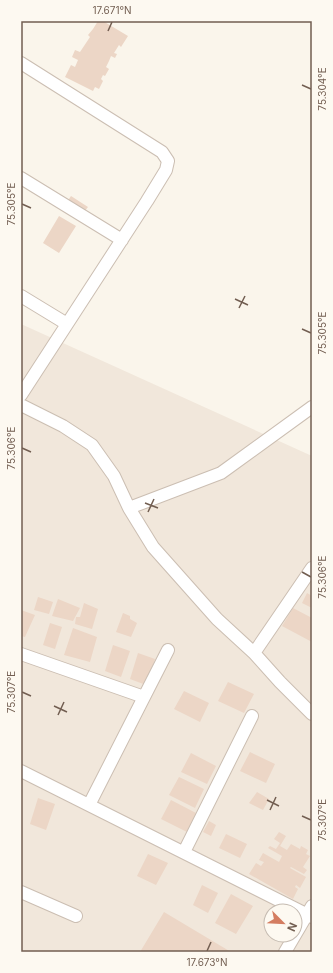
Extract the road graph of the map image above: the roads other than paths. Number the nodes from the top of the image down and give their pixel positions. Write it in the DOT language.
graph roads {
  1 [pos="21,63"];
  2 [pos="21,178"];
  3 [pos="122,240"];
  4 [pos="21,296"];
  5 [pos="67,324"];
  6 [pos="21,395"];
  7 [pos="21,404"];
  8 [pos="312,407"];
  9 [pos="129,508"];
  10 [pos="312,568"];
  11 [pos="168,650"];
  12 [pos="254,653"];
  13 [pos="21,654"];
  14 [pos="144,697"];
  15 [pos="312,714"];
  16 [pos="252,716"];
  17 [pos="21,771"];
  18 [pos="89,805"];
  19 [pos="184,852"];
  20 [pos="21,892"];
  21 [pos="310,912"];
  22 [pos="76,916"];
  23 [pos="303,923"];
  24 [pos="290,943"];
  25 [pos="285,952"];
  1 -- 3 [label="street"];
  2 -- 3 [label="street"];
  3 -- 5 [label="street"];
  4 -- 5 [label="street"];
  5 -- 6 [label="street"];
  7 -- 9 [label="street"];
  8 -- 9 [label="street"];
  9 -- 12 [label="street"];
  10 -- 12 [label="street"];
  11 -- 14 [label="street"];
  12 -- 15 [label="street"];
  13 -- 14 [label="street"];
  14 -- 18 [label="street"];
  16 -- 19 [label="street"];
  17 -- 18 [label="street"];
  18 -- 19 [label="street"];
  19 -- 21 [label="street"];
  20 -- 22 [label="street"];
  21 -- 23 [label="street"];
  24 -- 25 [label="street"];
}
